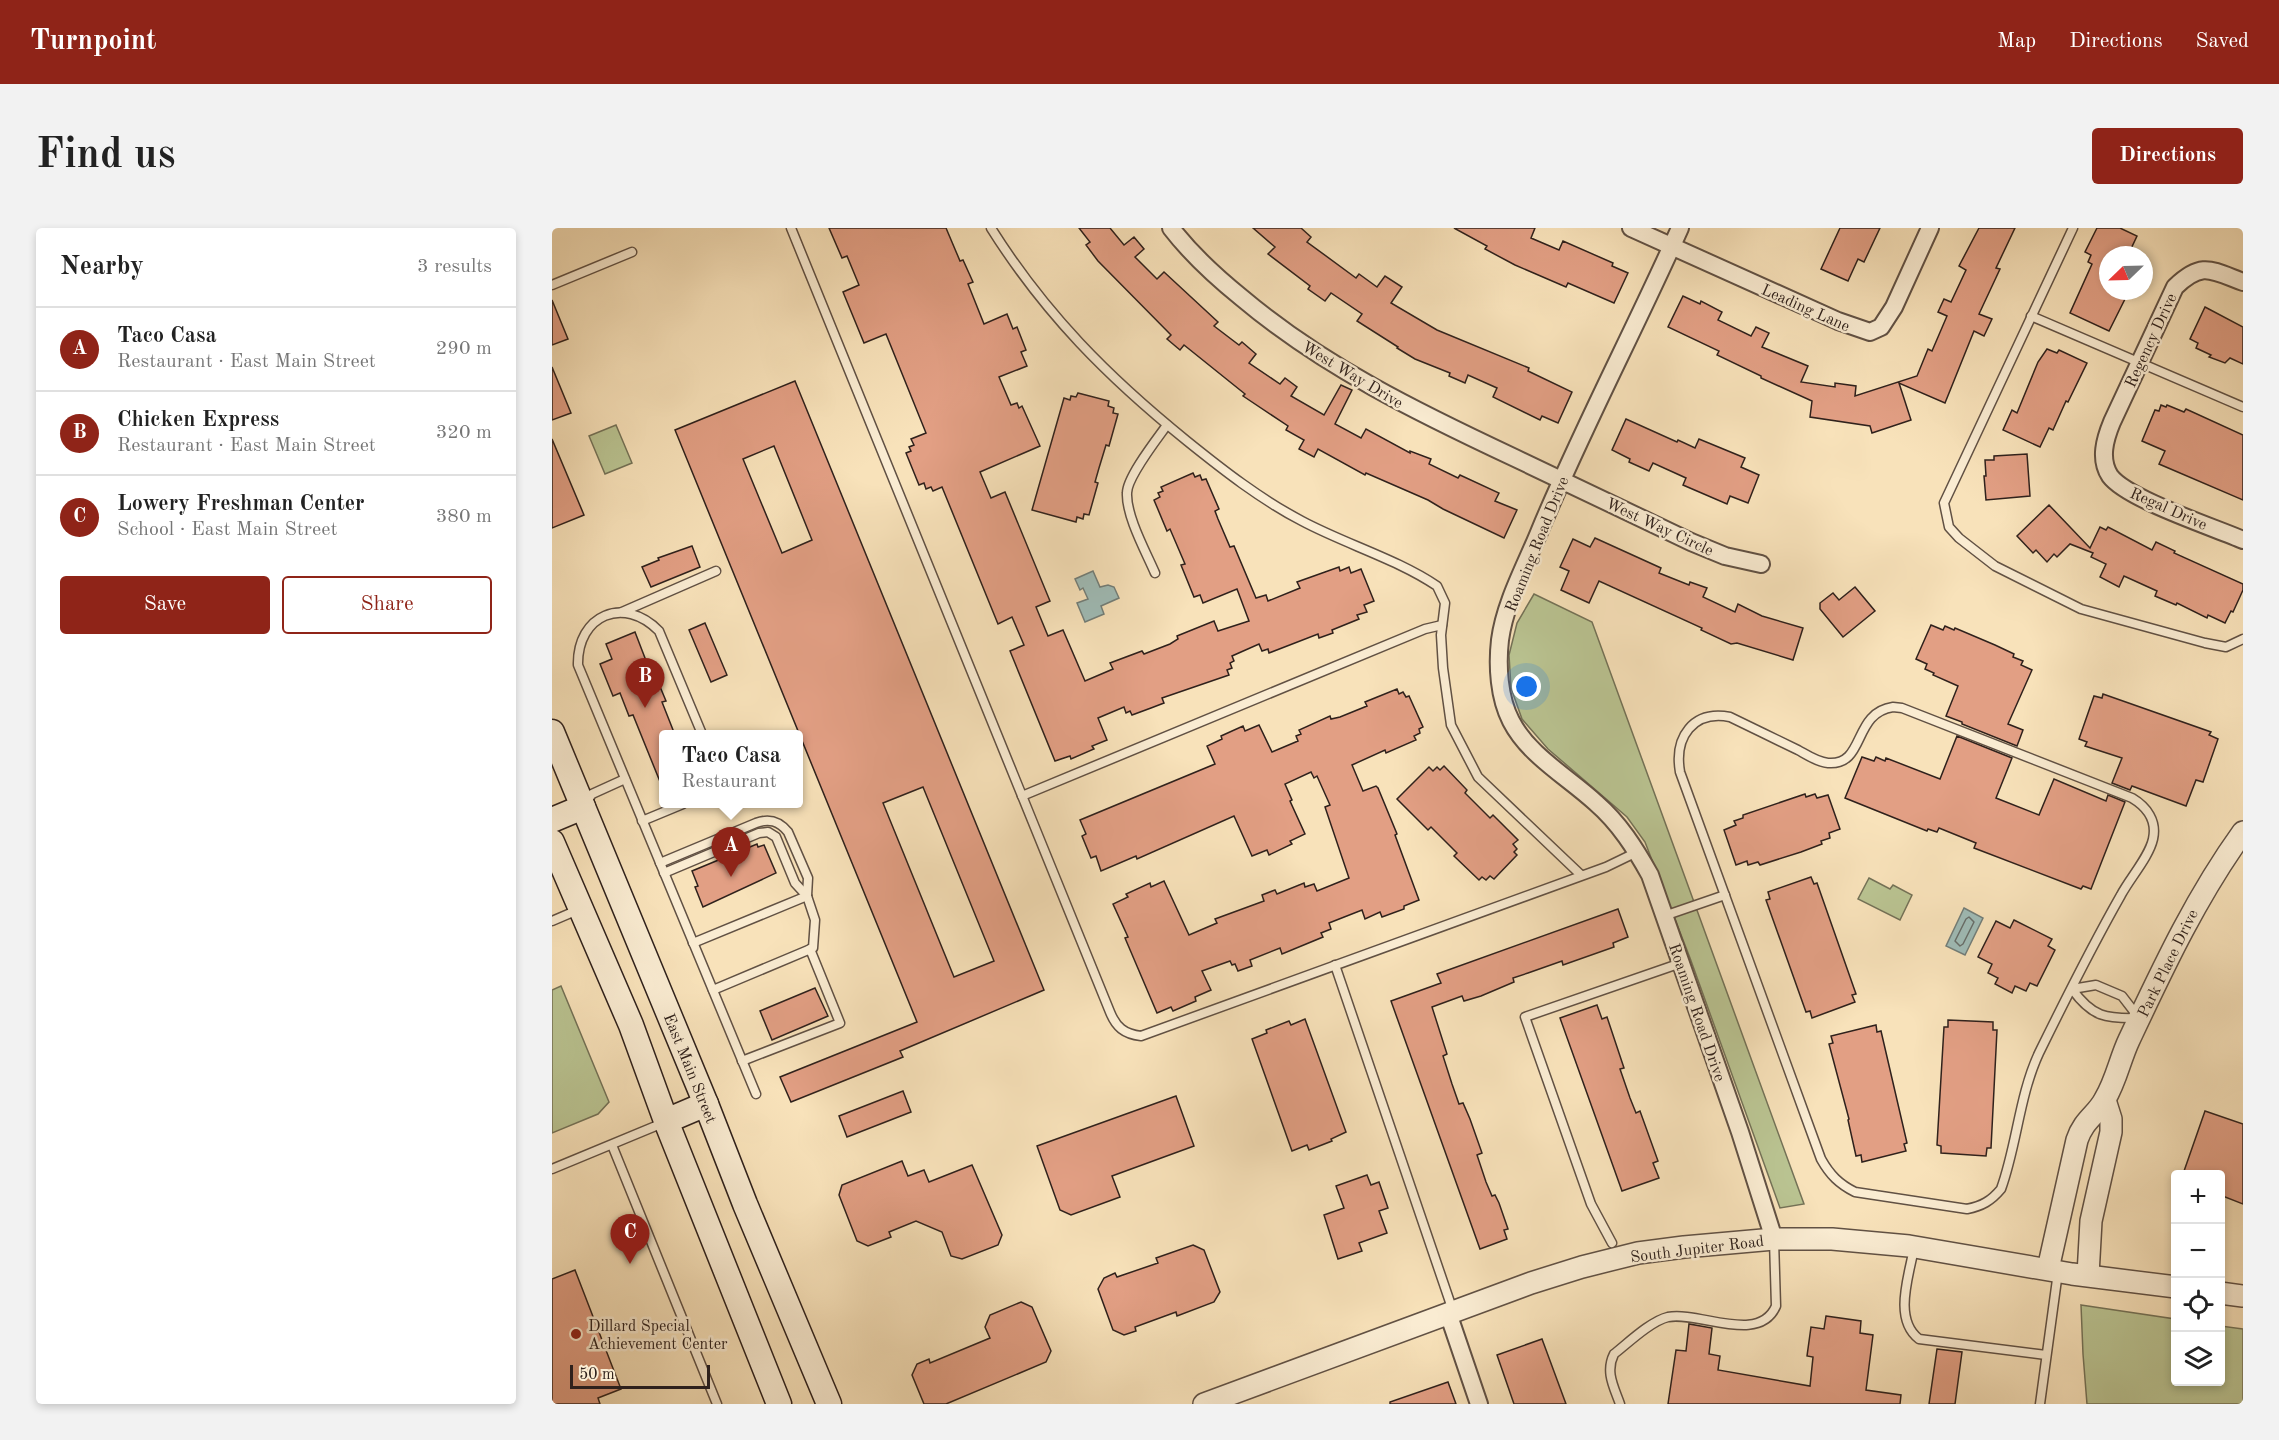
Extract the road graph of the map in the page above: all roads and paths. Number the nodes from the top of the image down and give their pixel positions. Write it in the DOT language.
graph roads {
  1 [pos="791,228"];
  2 [pos="991,228"];
  3 [pos="1171,228"];
  4 [pos="1630,228"];
  5 [pos="1680,228"];
  6 [pos="1930,228"];
  7 [pos="2073,228"];
  8 [pos="1672,248"];
  9 [pos="632,252"];
  10 [pos="2243,282"];
  11 [pos="552,285"];
  12 [pos="2031,316"];
  13 [pos="2139,363"];
  14 [pos="2243,407"];
  15 [pos="1167,425"];
  16 [pos="2105,464"];
  17 [pos="1561,480"];
  18 [pos="2243,540"];
  19 [pos="1761,564"];
  20 [pos="716,571"];
  21 [pos="1155,573"];
  22 [pos="621,612"];
  23 [pos="1442,625"];
  24 [pos="2243,639"];
  25 [pos="700,730"];
  26 [pos="552,732"];
  27 [pos="625,779"];
  28 [pos="1022,796"];
  29 [pos="583,807"];
  30 [pos="673,808"];
  31 [pos="552,820"];
  32 [pos="642,820"];
  33 [pos="2243,832"];
  34 [pos="552,843"];
  35 [pos="1637,852"];
  36 [pos="660,863"];
  37 [pos="664,873"];
  38 [pos="1581,875"];
  39 [pos="1725,895"];
  40 [pos="807,896"];
  41 [pos="580,909"];
  42 [pos="1664,916"];
  43 [pos="552,921"];
  44 [pos="693,943"];
  45 [pos="810,950"];
  46 [pos="1681,963"];
  47 [pos="1335,965"];
  48 [pos="712,990"];
  49 [pos="2072,990"];
  50 [pos="2139,1018"];
  51 [pos="742,1061"];
  52 [pos="756,1094"];
  53 [pos="2105,1100"];
  54 [pos="706,1104"];
  55 [pos="666,1121"];
  56 [pos="612,1145"];
  57 [pos="552,1169"];
  58 [pos="1774,1239"];
  59 [pos="1612,1244"];
  60 [pos="1914,1247"];
  61 [pos="2053,1270"];
  62 [pos="2088,1275"];
  63 [pos="2171,1286"];
  64 [pos="2225,1294"];
  65 [pos="2243,1296"];
  66 [pos="1451,1312"];
  67 [pos="2046,1355"];
  68 [pos="776,1402"];
  69 [pos="717,1404"];
  70 [pos="829,1404"];
  71 [pos="1204,1404"];
  72 [pos="1479,1404"];
  73 [pos="1620,1404"];
  74 [pos="2040,1404"];
  1 -- 28 [label="lane"];
  2 -- 15 [label="lane"];
  3 -- 17 [label="street, West Way Drive"];
  4 -- 8 [label="street, Leading Lane"];
  5 -- 8 [label="street, Roaming Road Drive"];
  6 -- 8 [label="street, Leading Lane"];
  7 -- 12 [label="lane"];
  8 -- 17 [label="street, Roaming Road Drive"];
  9 -- 11 [label="lane"];
  10 -- 13 [label="street, Regency Drive"];
  12 -- 13 [label="lane"];
  12 -- 24 [label="lane"];
  13 -- 14 [label="lane"];
  13 -- 16 [label="street, Regency Drive"];
  15 -- 21 [label="lane"];
  15 -- 23 [label="lane"];
  16 -- 18 [label="street, Regal Drive"];
  17 -- 19 [label="street, West Way Circle"];
  17 -- 35 [label="street, Roaming Road Drive"];
  20 -- 22 [label="lane"];
  22 -- 25 [label="lane"];
  22 -- 27 [label="lane"];
  23 -- 28 [label="lane"];
  23 -- 38 [label="lane"];
  26 -- 29 [label="main road, East Main Street"];
  27 -- 29 [label="lane"];
  27 -- 32 [label="lane"];
  28 -- 47 [label="lane"];
  29 -- 31 [label="main road"];
  29 -- 54 [label="main road, East Main Street"];
  30 -- 32 [label="lane"];
  32 -- 36 [label="lane"];
  33 -- 50 [label="street, Park Place Drive"];
  34 -- 41 [label="main road"];
  35 -- 38 [label="lane"];
  35 -- 42 [label="street, Roaming Road Drive"];
  36 -- 37 [label="lane"];
  36 -- 40 [label="lane"];
  37 -- 40 [label="lane"];
  37 -- 44 [label="lane"];
  38 -- 47 [label="lane"];
  39 -- 42 [label="lane"];
  39 -- 49 [label="lane"];
  39 -- 49 [label="lane"];
  40 -- 44 [label="lane"];
  40 -- 45 [label="lane"];
  41 -- 43 [label="lane"];
  41 -- 55 [label="main road"];
  42 -- 46 [label="street, Roaming Road Drive"];
  44 -- 48 [label="lane"];
  45 -- 48 [label="lane"];
  45 -- 51 [label="lane"];
  46 -- 58 [label="street, Roaming Road Drive"];
  46 -- 59 [label="lane"];
  47 -- 66 [label="lane"];
  48 -- 51 [label="lane"];
  49 -- 50 [label="lane"];
  49 -- 50 [label="lane"];
  50 -- 53 [label="street, Park Place Drive"];
  51 -- 52 [label="lane"];
  53 -- 61 [label="street, Park Place Drive"];
  53 -- 62 [label="street"];
  54 -- 55 [label="main road"];
  54 -- 70 [label="main road, East Main Street"];
  55 -- 56 [label="lane"];
  55 -- 68 [label="main road"];
  56 -- 57 [label="lane"];
  56 -- 69 [label="lane"];
  58 -- 60 [label="street, South Jupiter Road"];
  58 -- 66 [label="street, South Jupiter Road"];
  58 -- 73 [label="lane"];
  60 -- 61 [label="street, South Jupiter Road"];
  60 -- 67 [label="lane"];
  61 -- 62 [label="street, South Jupiter Road"];
  61 -- 67 [label="lane"];
  62 -- 63 [label="street, South Jupiter Road"];
  64 -- 65 [label="street"];
  66 -- 71 [label="street, South Jupiter Road"];
  66 -- 72 [label="street"];
  67 -- 74 [label="lane"];
}
